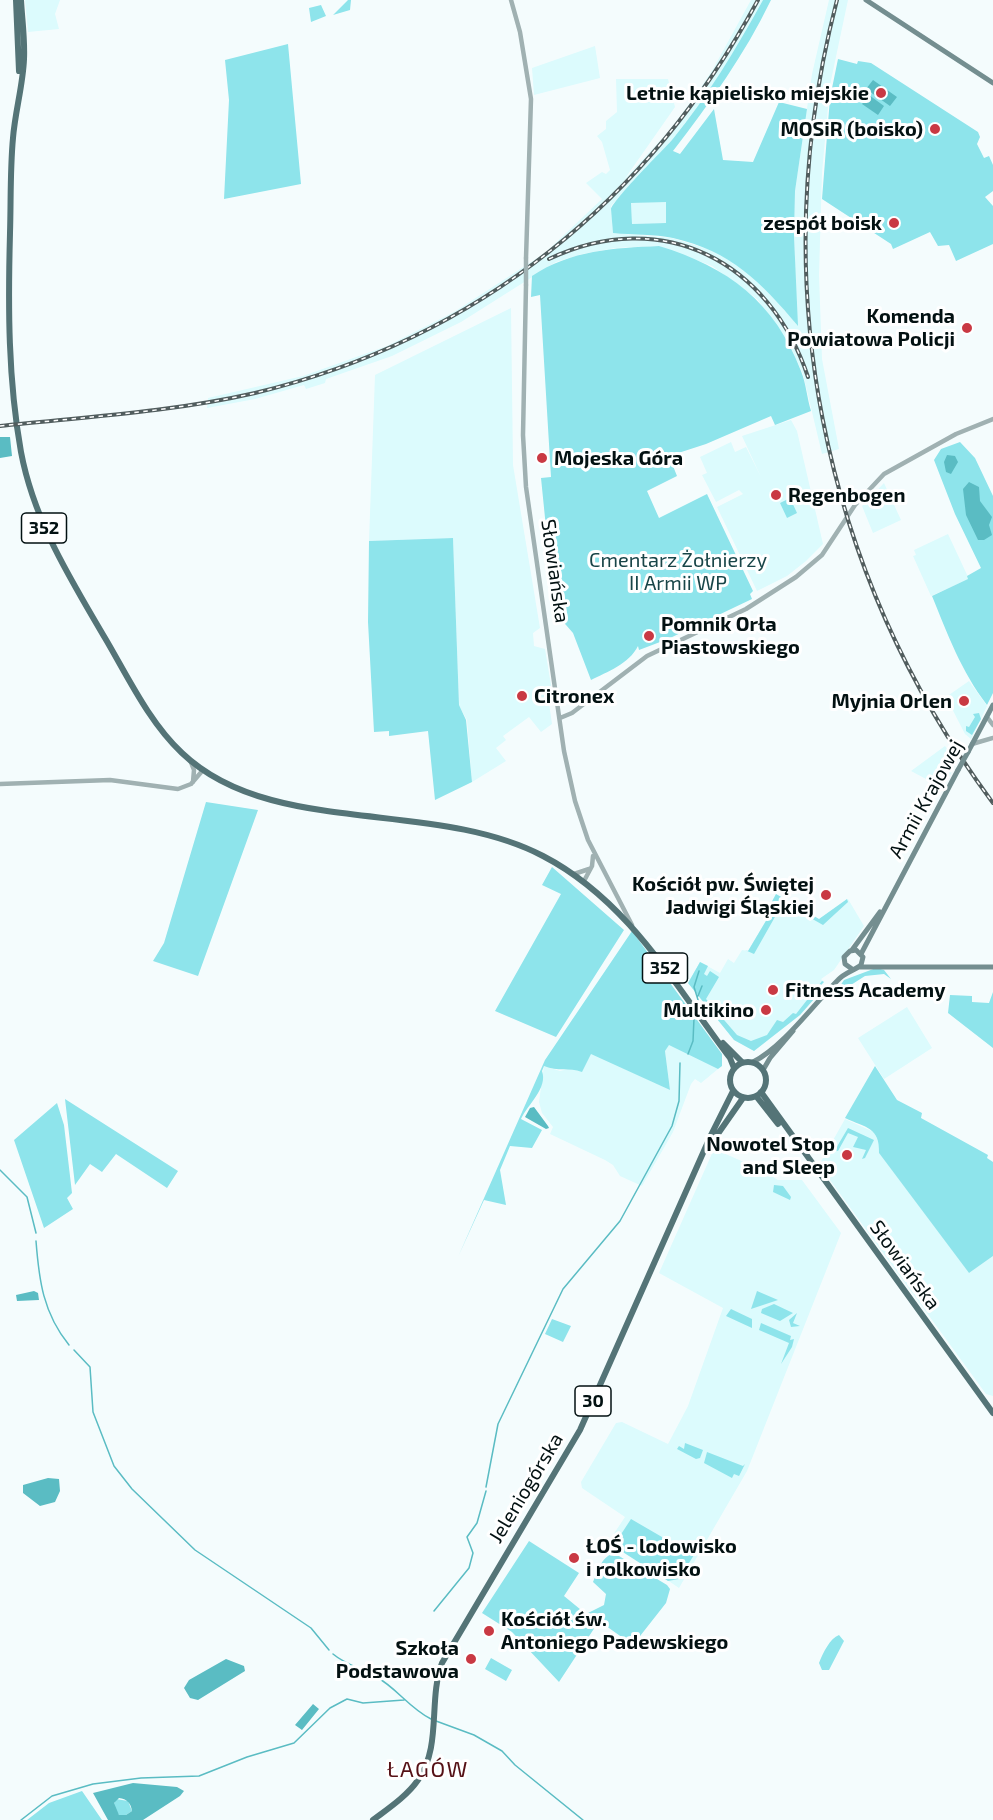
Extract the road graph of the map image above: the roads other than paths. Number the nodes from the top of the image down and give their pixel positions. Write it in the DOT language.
graph roads {
  1 [pos="16,0"];
  2 [pos="21,0"];
  3 [pos="511,0"];
  4 [pos="866,0"];
  5 [pos="993,83"];
  6 [pos="20,88"];
  7 [pos="993,419"];
  8 [pos="993,705"];
  9 [pos="987,717"];
  10 [pos="560,718"];
  11 [pos="993,724"];
  12 [pos="993,738"];
  13 [pos="972,744"];
  14 [pos="190,760"];
  15 [pos="203,770"];
  16 [pos="193,782"];
  17 [pos="0,784"];
  18 [pos="593,853"];
  19 [pos="591,867"];
  20 [pos="573,874"];
  21 [pos="584,881"];
  22 [pos="885,906"];
  23 [pos="633,926"];
  24 [pos="852,950"];
  25 [pos="862,955"];
  26 [pos="845,964"];
  27 [pos="880,965"];
  28 [pos="860,967"];
  29 [pos="993,967"];
  30 [pos="852,969"];
  31 [pos="838,980"];
  32 [pos="696,1010"];
  33 [pos="803,1018"];
  34 [pos="742,1062"];
  35 [pos="753,1062"];
  36 [pos="734,1068"];
  37 [pos="763,1070"];
  38 [pos="733,1091"];
  39 [pos="758,1094"];
  40 [pos="743,1098"];
  41 [pos="701,1159"];
  42 [pos="993,1413"];
  43 [pos="373,1820"];
  1 -- 6 [label="main road, 352"];
  2 -- 6 [label="main road, 352"];
  3 -- 10 [label="street, Słowiańska, bridge"];
  4 -- 5 [label="main road"];
  6 -- 14 [label="main road, 352"];
  7 -- 10 [label="street"];
  8 -- 9 [label="main road, Armii Krajowej"];
  9 -- 11 [label="street"];
  9 -- 13 [label="main road, Armii Krajowej"];
  10 -- 18 [label="street, Słowiańska"];
  12 -- 13 [label="street"];
  13 -- 22 [label="main road, Armii Krajowej, bridge"];
  14 -- 15 [label="main road, 352"];
  14 -- 16 [label="street"];
  15 -- 16 [label="street"];
  15 -- 20 [label="main road, 352"];
  16 -- 17 [label="street"];
  18 -- 19 [label="street, Słowiańska"];
  18 -- 23 [label="street"];
  19 -- 20 [label="street"];
  19 -- 21 [label="street, Słowiańska"];
  20 -- 21 [label="main road, 352"];
  21 -- 23 [label="main road, 352"];
  22 -- 24 [label="main road, Armii Krajowej"];
  22 -- 25 [label="main road, Armii Krajowej"];
  23 -- 32 [label="main road, 352"];
  24 -- 25 [label="main road"];
  24 -- 26 [label="main road"];
  25 -- 27 [label="main road"];
  25 -- 28 [label="main road"];
  26 -- 30 [label="main road"];
  26 -- 31 [label="main road"];
  27 -- 28 [label="main road"];
  27 -- 29 [label="main road"];
  28 -- 30 [label="main road"];
  30 -- 31 [label="main road"];
  31 -- 33 [label="main road"];
  32 -- 34 [label="main road, 352"];
  32 -- 36 [label="main road, 352"];
  33 -- 35 [label="main road"];
  33 -- 37 [label="main road"];
  34 -- 35 [label="main road"];
  34 -- 36 [label="main road"];
  35 -- 37 [label="main road"];
  36 -- 38 [label="main road, 30"];
  37 -- 39 [label="main road"];
  38 -- 40 [label="main road"];
  38 -- 41 [label="main road, Jeleniogórska / 30"];
  39 -- 40 [label="main road"];
  39 -- 42 [label="main road, Słowiańska"];
  40 -- 41 [label="main road, Jeleniogórska / 30"];
  41 -- 43 [label="main road, Jeleniogórska / 30"];
}
